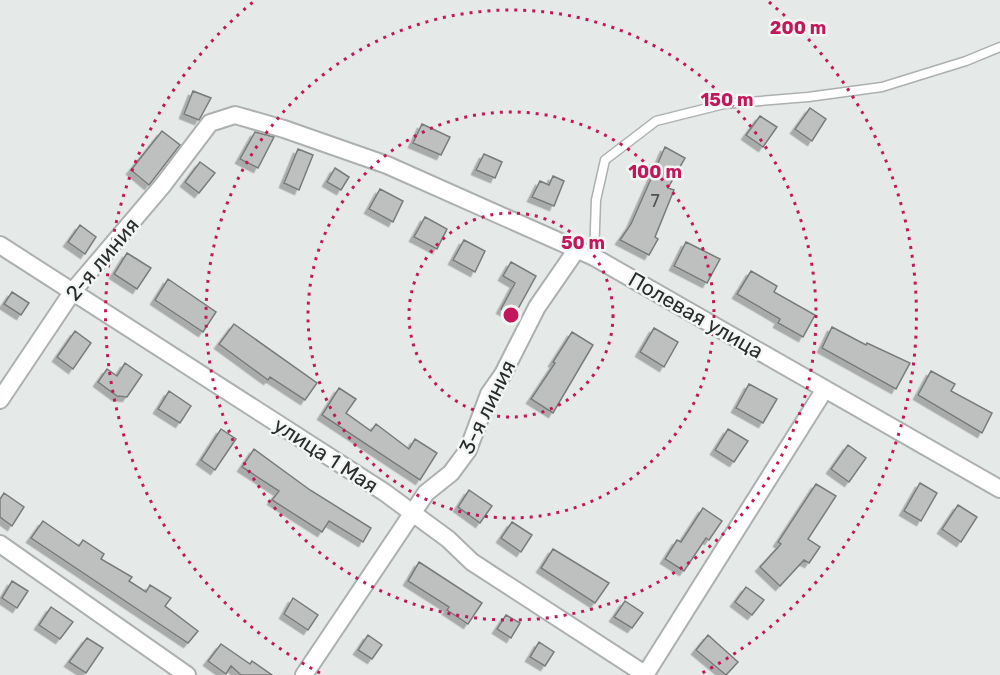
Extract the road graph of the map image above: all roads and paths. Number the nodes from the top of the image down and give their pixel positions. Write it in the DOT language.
graph roads {
  1 [pos="1000,47"];
  2 [pos="210,123"];
  3 [pos="0,246"];
  4 [pos="577,249"];
  5 [pos="594,257"];
  6 [pos="73,291"];
  7 [pos="825,389"];
  8 [pos="0,400"];
  9 [pos="1000,489"];
  10 [pos="412,514"];
  11 [pos="0,544"];
  12 [pos="187,675"];
  13 [pos="304,675"];
  14 [pos="645,675"];
  1 -- 5 [label="lane"];
  2 -- 4 [label="street, Полевая улица"];
  2 -- 6 [label="street, 2-я линия"];
  3 -- 6 [label="street, улица 1 Мая"];
  4 -- 5 [label="street, Полевая улица"];
  4 -- 10 [label="street, 3-я линия"];
  5 -- 7 [label="street, Полевая улица"];
  6 -- 8 [label="street, 2-я линия"];
  6 -- 10 [label="street, улица 1 Мая"];
  7 -- 9 [label="street, Полевая улица"];
  7 -- 14 [label="street"];
  10 -- 13 [label="street, 3-я линия"];
  10 -- 14 [label="street, улица 1 Мая"];
  11 -- 12 [label="street"];
}
